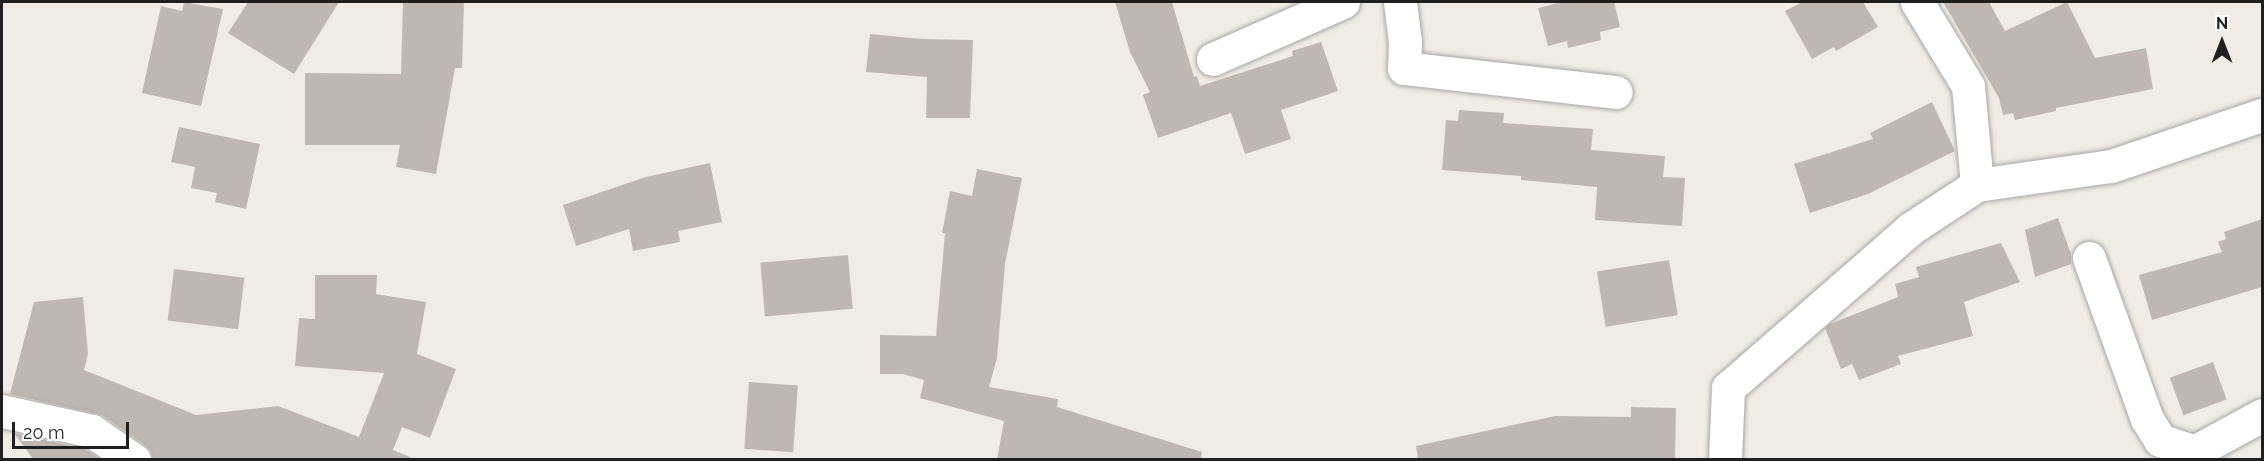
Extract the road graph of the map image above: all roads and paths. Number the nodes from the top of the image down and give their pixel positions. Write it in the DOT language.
graph roads {
  1 [pos="1343,2"];
  2 [pos="1400,2"];
  3 [pos="1917,2"];
  4 [pos="1213,59"];
  5 [pos="1616,92"];
  6 [pos="2262,115"];
  7 [pos="1977,185"];
  8 [pos="2089,258"];
  9 [pos="2,411"];
  10 [pos="2262,415"];
  11 [pos="134,459"];
  12 [pos="1725,459"];
  1 -- 4 [label="street"];
  2 -- 5 [label="street"];
  3 -- 7 [label="street"];
  6 -- 7 [label="street"];
  7 -- 12 [label="street"];
  8 -- 10 [label="street"];
  9 -- 11 [label="street"];
}
